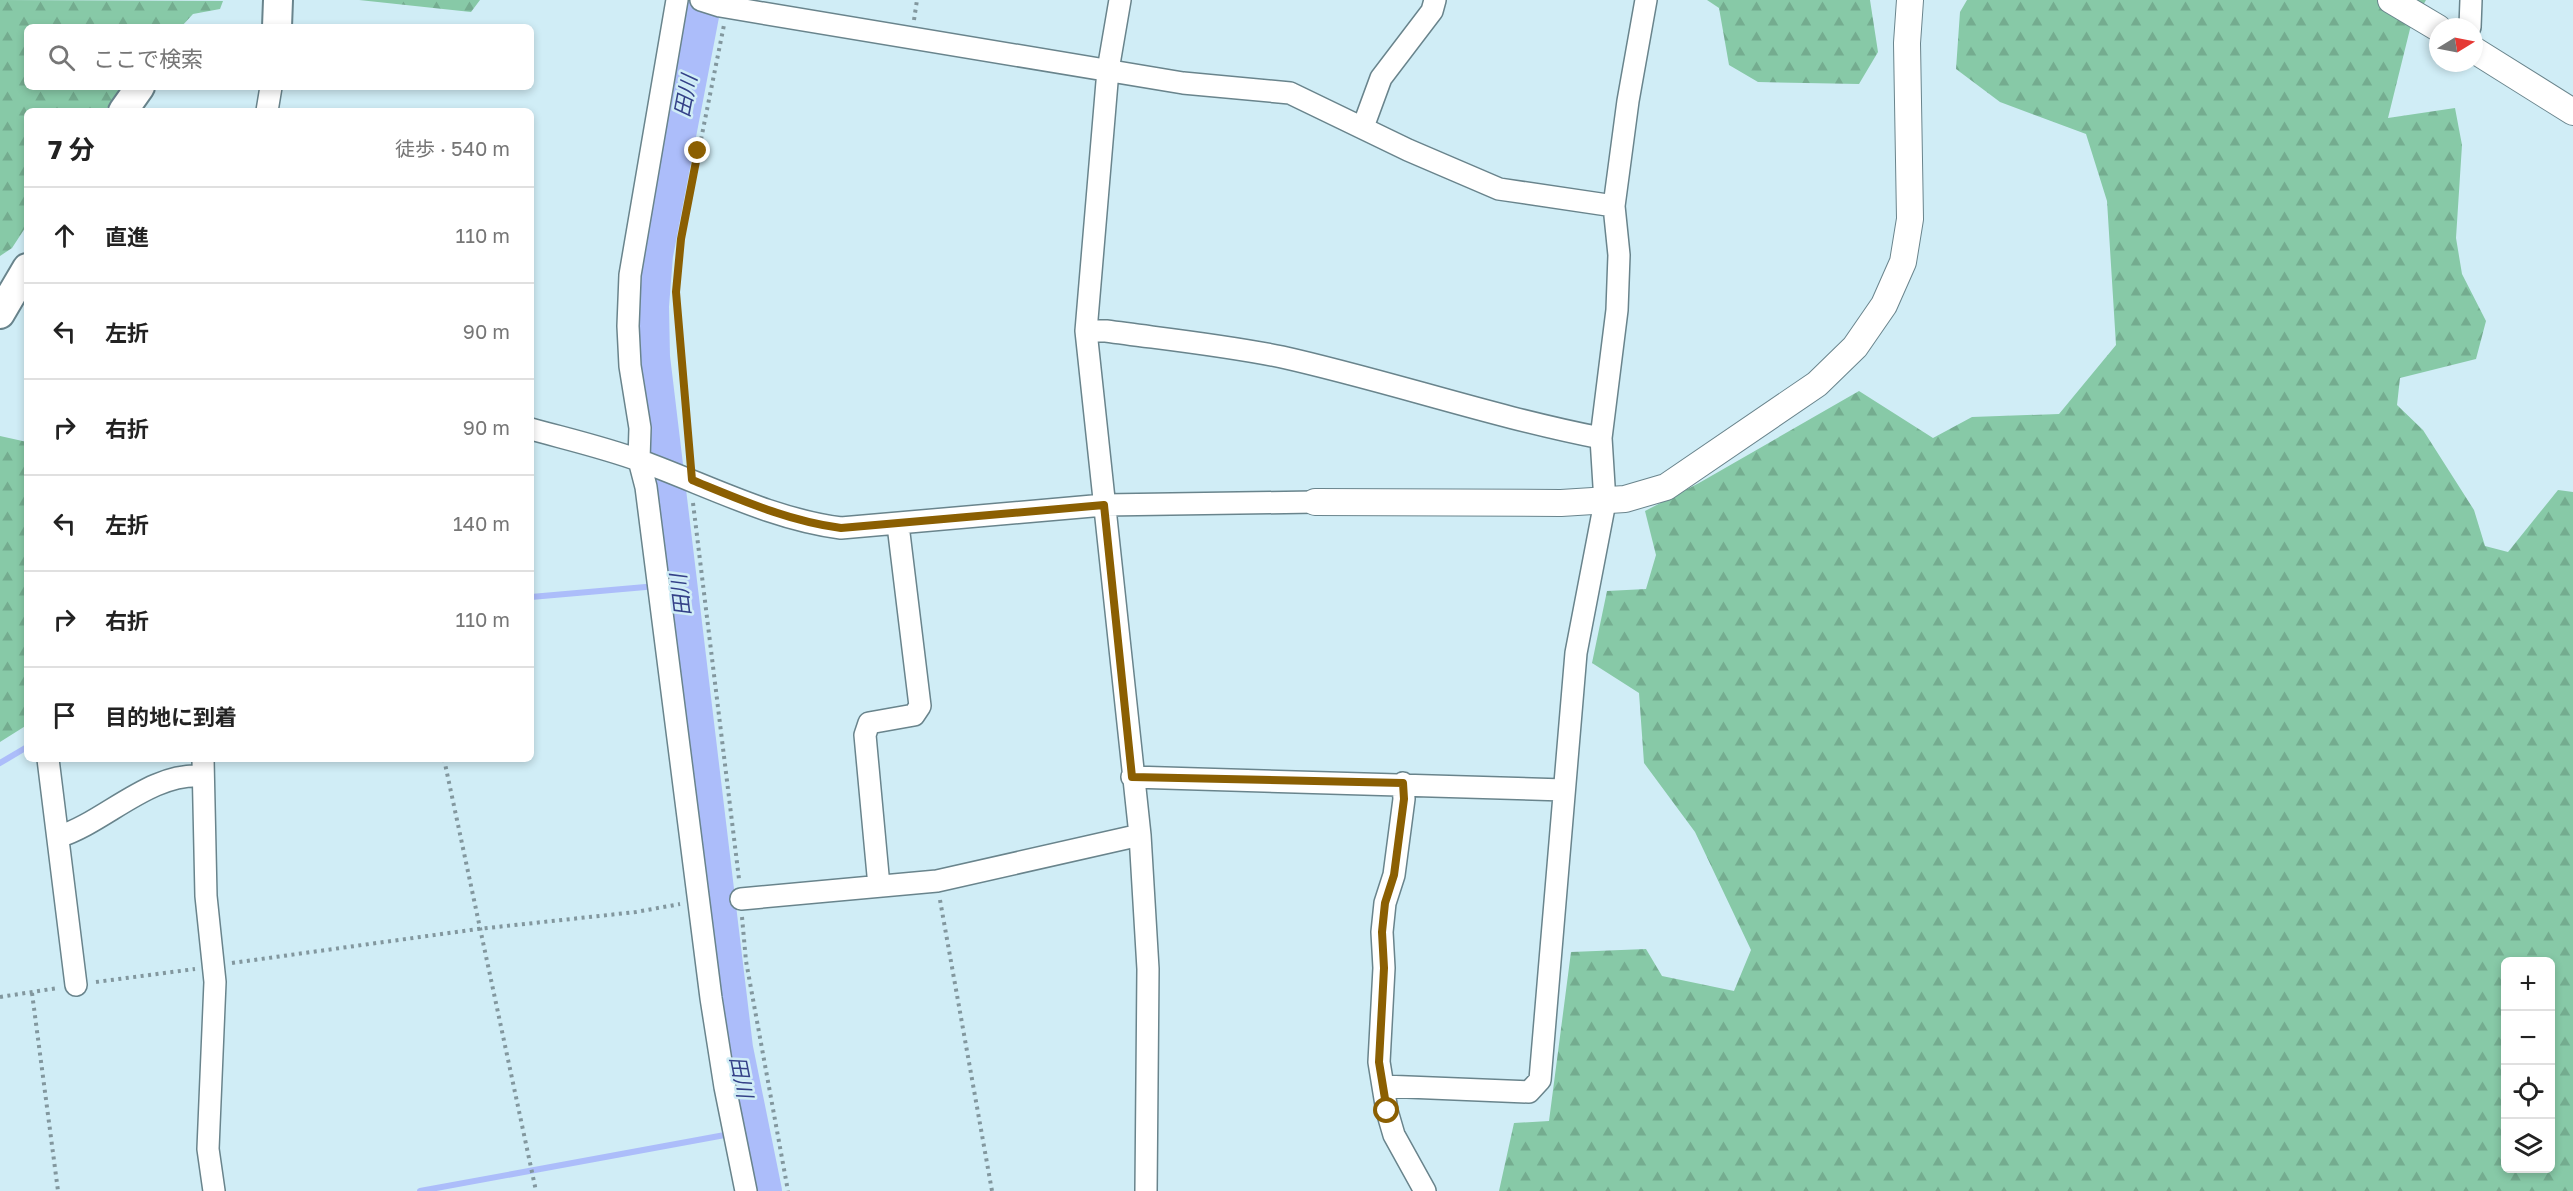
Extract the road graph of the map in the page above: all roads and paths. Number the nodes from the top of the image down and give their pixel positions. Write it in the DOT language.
graph roads {
  1 [pos="278,0"];
  2 [pos="678,0"];
  3 [pos="1120,0"];
  4 [pos="1435,0"];
  5 [pos="1646,0"];
  6 [pos="1910,0"];
  7 [pos="2391,0"];
  8 [pos="2471,0"];
  9 [pos="716,4"];
  10 [pos="2470,18"];
  11 [pos="2429,23"];
  12 [pos="277,24"];
  13 [pos="2483,56"];
  14 [pos="1108,70"];
  15 [pos="138,90"];
  16 [pos="270,90"];
  17 [pos="125,108"];
  18 [pos="268,108"];
  19 [pos="2573,112"];
  20 [pos="1363,128"];
  21 [pos="1614,206"];
  22 [pos="24,273"];
  23 [pos="0,315"];
  24 [pos="1086,331"];
  25 [pos="534,430"];
  26 [pos="1601,438"];
  27 [pos="645,462"];
  28 [pos="688,479"];
  29 [pos="1315,502"];
  30 [pos="1605,502"];
  31 [pos="1104,505"];
  32 [pos="898,525"];
  33 [pos="48,762"];
  34 [pos="445,762"];
  35 [pos="203,768"];
  36 [pos="1132,777"];
  37 [pos="1403,783"];
  38 [pos="1564,790"];
  39 [pos="1140,835"];
  40 [pos="58,837"];
  41 [pos="937,881"];
  42 [pos="879,886"];
  43 [pos="741,899"];
  44 [pos="698,900"];
  45 [pos="478,929"];
  46 [pos="214,966"];
  47 [pos="76,985"];
  48 [pos="32,993"];
  49 [pos="0,997"];
  50 [pos="1383,1086"];
  51 [pos="58,1191"];
  52 [pos="214,1191"];
  53 [pos="536,1191"];
  54 [pos="746,1191"];
  55 [pos="788,1191"];
  56 [pos="992,1191"];
  57 [pos="1146,1191"];
  58 [pos="1425,1191"];
  1 -- 12 [label="main road"];
  2 -- 27 [label="street"];
  3 -- 14 [label="street"];
  4 -- 20 [label="street"];
  5 -- 21 [label="street"];
  6 -- 30 [label="street"];
  7 -- 11 [label="street"];
  8 -- 10 [label="street"];
  9 -- 14 [label="street"];
  9 -- 28 [label="path"];
  13 -- 19 [label="street"];
  14 -- 20 [label="street"];
  14 -- 24 [label="street"];
  15 -- 17 [label="main road"];
  16 -- 18 [label="street"];
  20 -- 21 [label="street"];
  21 -- 26 [label="street"];
  22 -- 23 [label="main road"];
  24 -- 26 [label="street"];
  24 -- 31 [label="street"];
  25 -- 27 [label="street"];
  26 -- 30 [label="street"];
  27 -- 28 [label="street"];
  27 -- 44 [label="street"];
  28 -- 32 [label="street"];
  28 -- 43 [label="path"];
  29 -- 30 [label="street"];
  29 -- 31 [label="street"];
  30 -- 38 [label="street"];
  31 -- 32 [label="street"];
  31 -- 36 [label="street"];
  32 -- 42 [label="street"];
  33 -- 40 [label="street"];
  34 -- 45 [label="path"];
  35 -- 40 [label="street"];
  35 -- 46 [label="street"];
  36 -- 37 [label="street"];
  36 -- 39 [label="street"];
  37 -- 38 [label="street"];
  37 -- 50 [label="street"];
  38 -- 50 [label="street"];
  39 -- 41 [label="street"];
  39 -- 57 [label="street"];
  40 -- 47 [label="street"];
  41 -- 42 [label="street"];
  41 -- 56 [label="path"];
  42 -- 43 [label="street"];
  43 -- 55 [label="path"];
  44 -- 45 [label="path"];
  44 -- 54 [label="street"];
  45 -- 46 [label="path"];
  45 -- 53 [label="path"];
  46 -- 47 [label="path"];
  46 -- 52 [label="street"];
  47 -- 48 [label="path"];
  48 -- 49 [label="path"];
  48 -- 51 [label="path"];
  50 -- 58 [label="street"];
}
